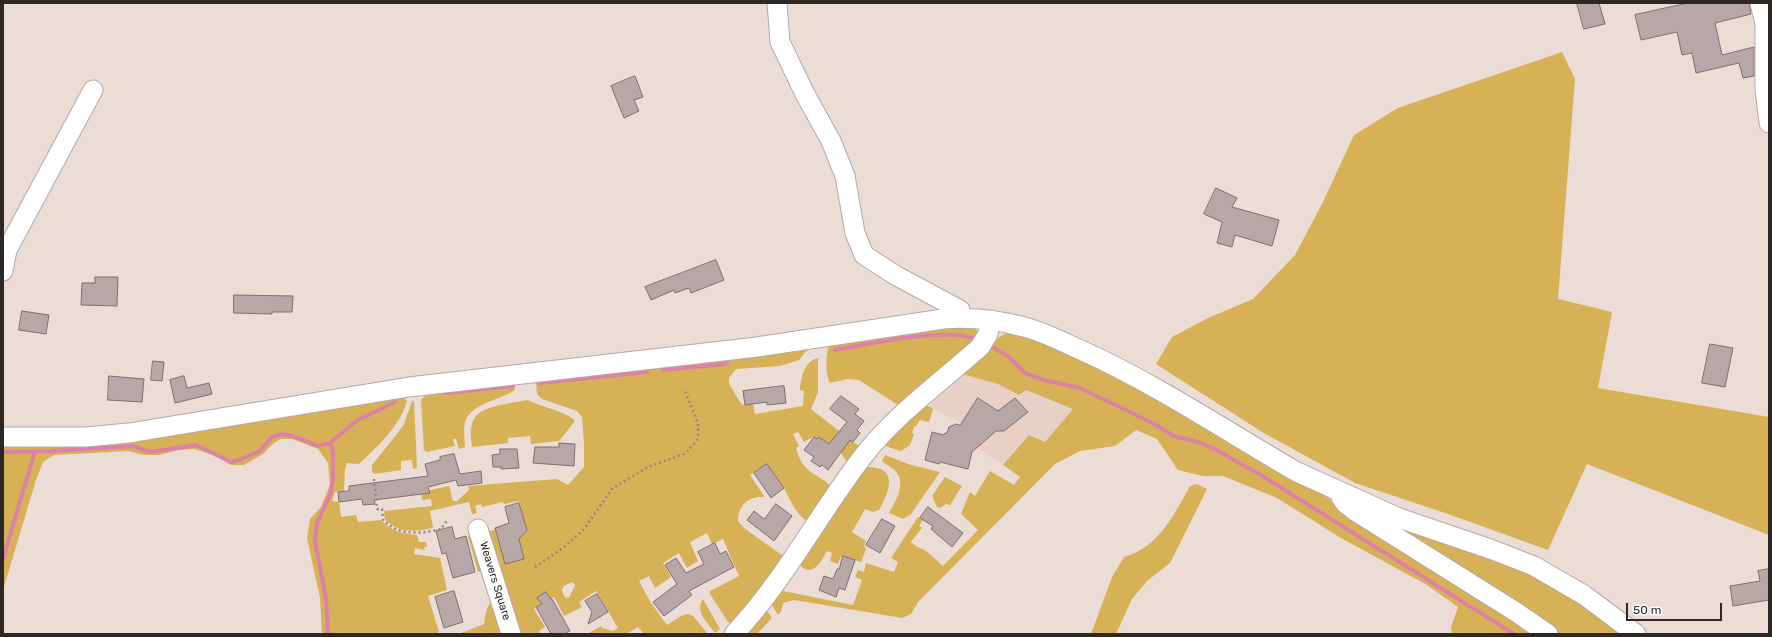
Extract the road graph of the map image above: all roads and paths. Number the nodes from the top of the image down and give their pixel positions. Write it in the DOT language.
graph roads {
  1 [pos="776,3"];
  2 [pos="1760,3"];
  3 [pos="93,90"];
  4 [pos="1769,123"];
  5 [pos="3,271"];
  6 [pos="960,318"];
  7 [pos="991,320"];
  8 [pos="685,391"];
  9 [pos="3,437"];
  10 [pos="374,478"];
  11 [pos="1342,493"];
  12 [pos="448,519"];
  13 [pos="478,529"];
  14 [pos="535,567"];
  15 [pos="511,634"];
  16 [pos="734,634"];
  17 [pos="1548,634"];
  18 [pos="1636,634"];
  1 -- 6 [label="street"];
  2 -- 4 [label="street"];
  3 -- 5 [label="street"];
  6 -- 7 [label="street"];
  6 -- 9 [label="street"];
  7 -- 11 [label="street"];
  7 -- 16 [label="street"];
  8 -- 14 [label="path"];
  10 -- 12 [label="path"];
  11 -- 17 [label="street"];
  11 -- 18 [label="street"];
  13 -- 15 [label="street, Weavers Square"];
}
